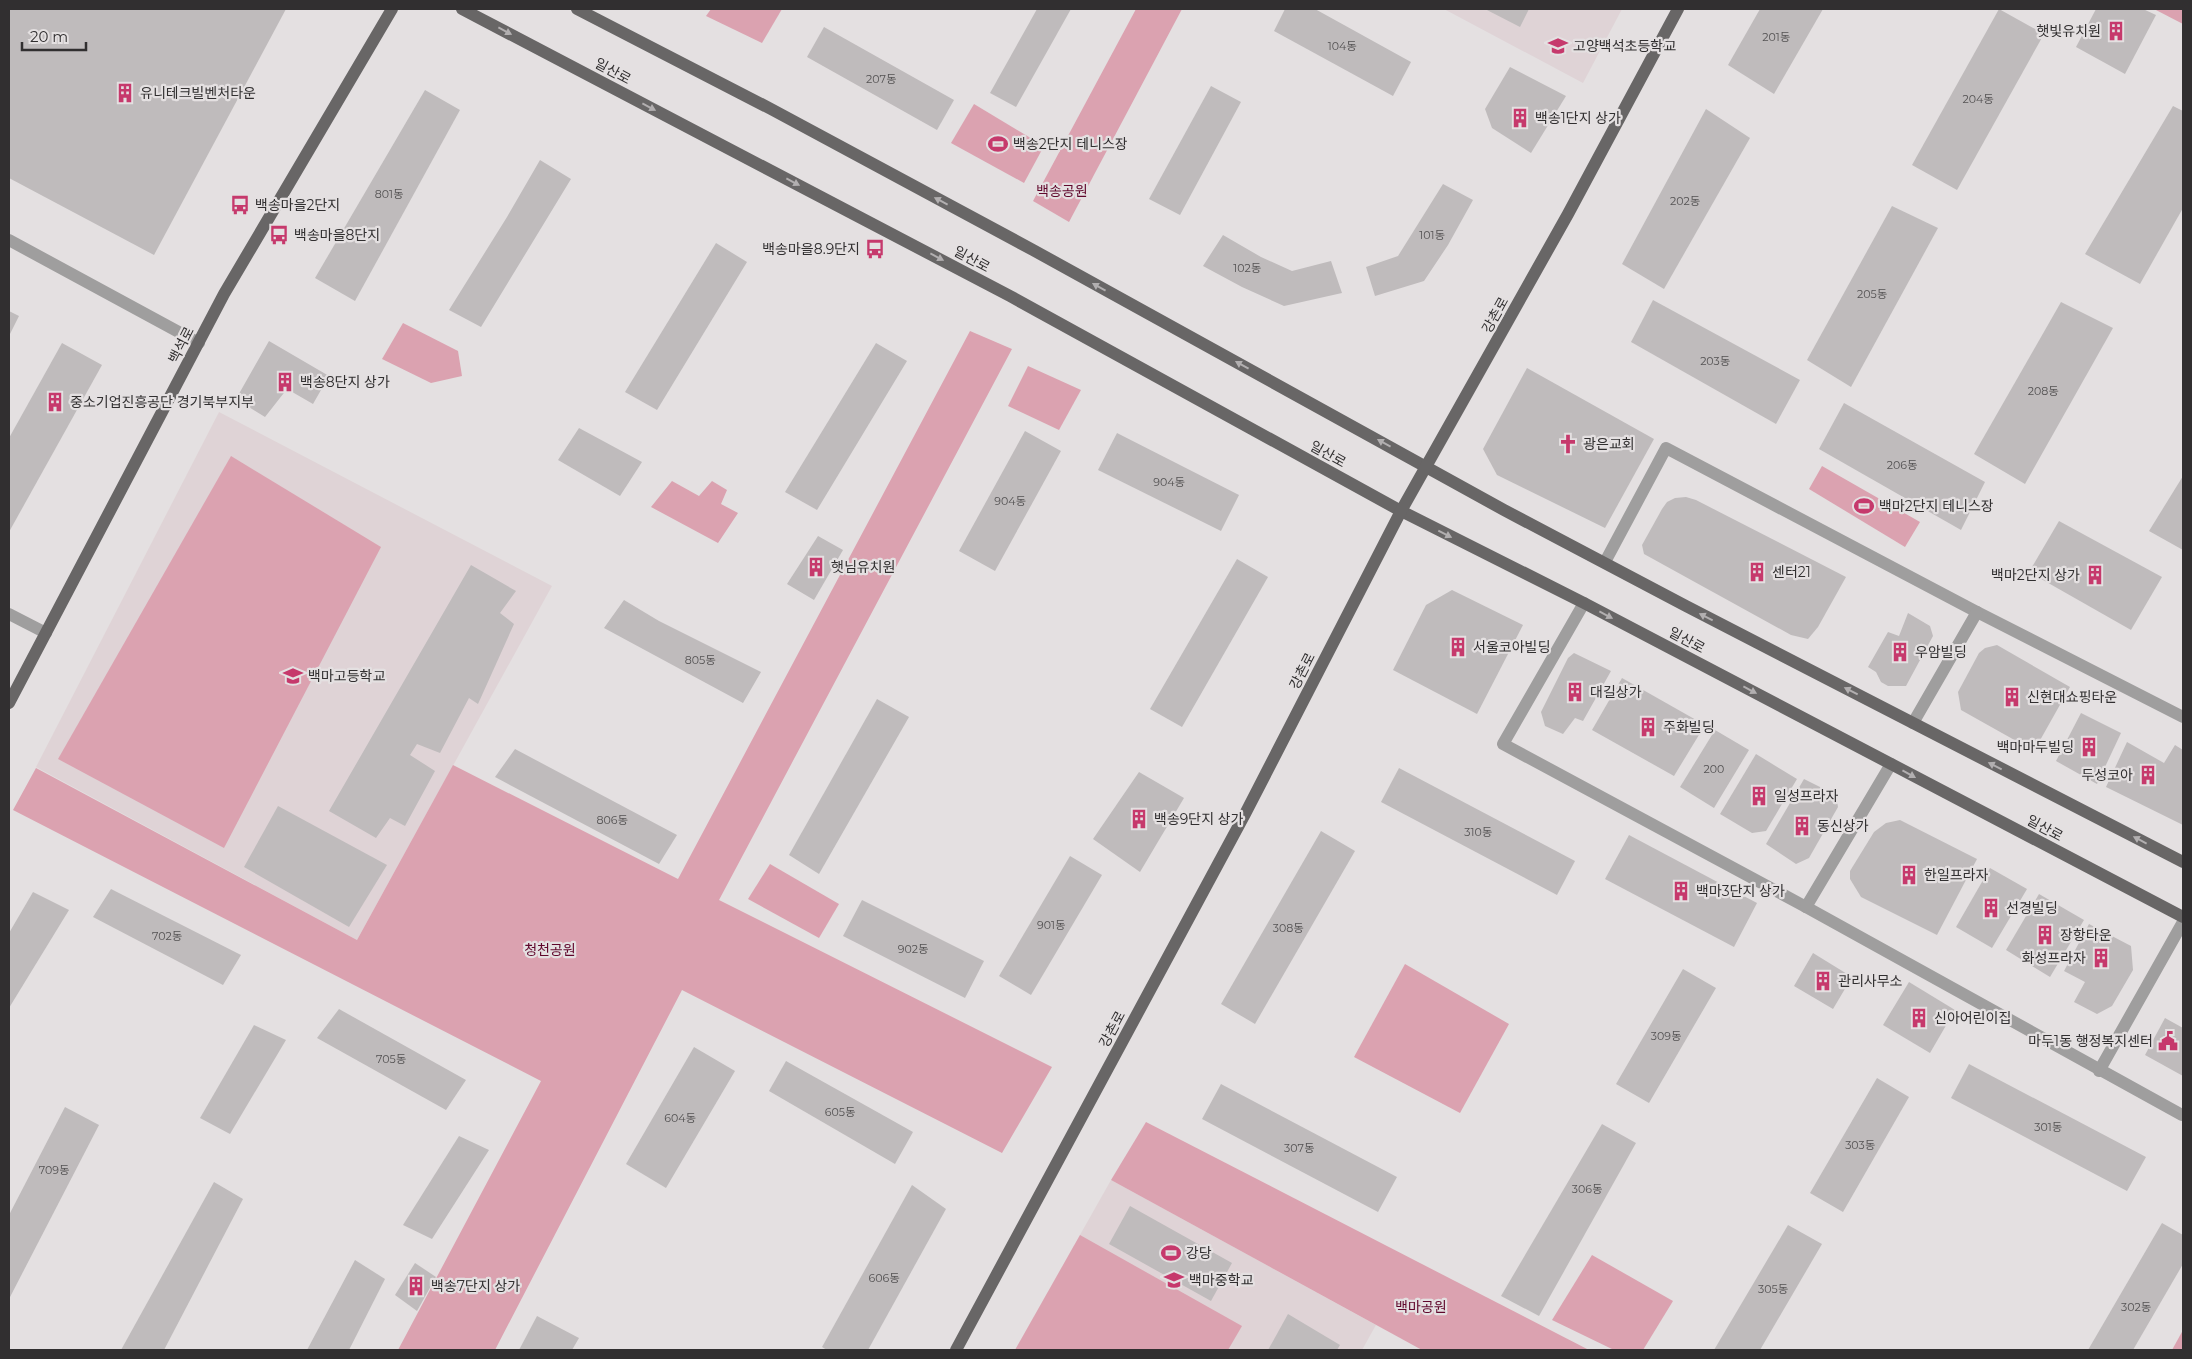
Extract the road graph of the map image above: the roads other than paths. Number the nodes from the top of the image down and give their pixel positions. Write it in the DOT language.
graph roads {
  1 [pos="392,9"];
  2 [pos="462,9"];
  3 [pos="577,9"];
  4 [pos="1678,9"];
  5 [pos="9,240"];
  6 [pos="199,343"];
  7 [pos="1426,467"];
  8 [pos="1402,511"];
  9 [pos="1605,562"];
  10 [pos="1584,603"];
  11 [pos="1977,612"];
  12 [pos="9,614"];
  13 [pos="46,633"];
  14 [pos="9,703"];
  15 [pos="2183,717"];
  16 [pos="1913,723"];
  17 [pos="1891,764"];
  18 [pos="2183,862"];
  19 [pos="1806,907"];
  20 [pos="2183,917"];
  21 [pos="2183,922"];
  22 [pos="2099,1071"];
  23 [pos="2182,1115"];
  24 [pos="956,1350"];
  1 -- 6 [label="main road, 백석로"];
  2 -- 8 [label="main road, 일산로, one-way"];
  7 -- 3 [label="main road, one-way"];
  4 -- 7 [label="main road, 강촌로"];
  5 -- 6 [label="street"];
  6 -- 13 [label="main road, 백석로"];
  7 -- 8 [label="main road, 강촌로"];
  7 -- 9 [label="main road"];
  8 -- 10 [label="main road, 일산로, one-way"];
  8 -- 24 [label="main road, 강촌로"];
  9 -- 11 [label="street"];
  16 -- 9 [label="main road, one-way"];
  10 -- 17 [label="main road, 일산로, one-way"];
  10 -- 19 [label="street"];
  11 -- 15 [label="street"];
  11 -- 16 [label="street"];
  12 -- 13 [label="street"];
  13 -- 14 [label="main road, 백석로"];
  18 -- 16 [label="main road, one-way"];
  17 -- 19 [label="street"];
  17 -- 20 [label="main road, 일산로, one-way"];
  19 -- 22 [label="street"];
  21 -- 22 [label="street"];
  22 -- 23 [label="street"];
}
